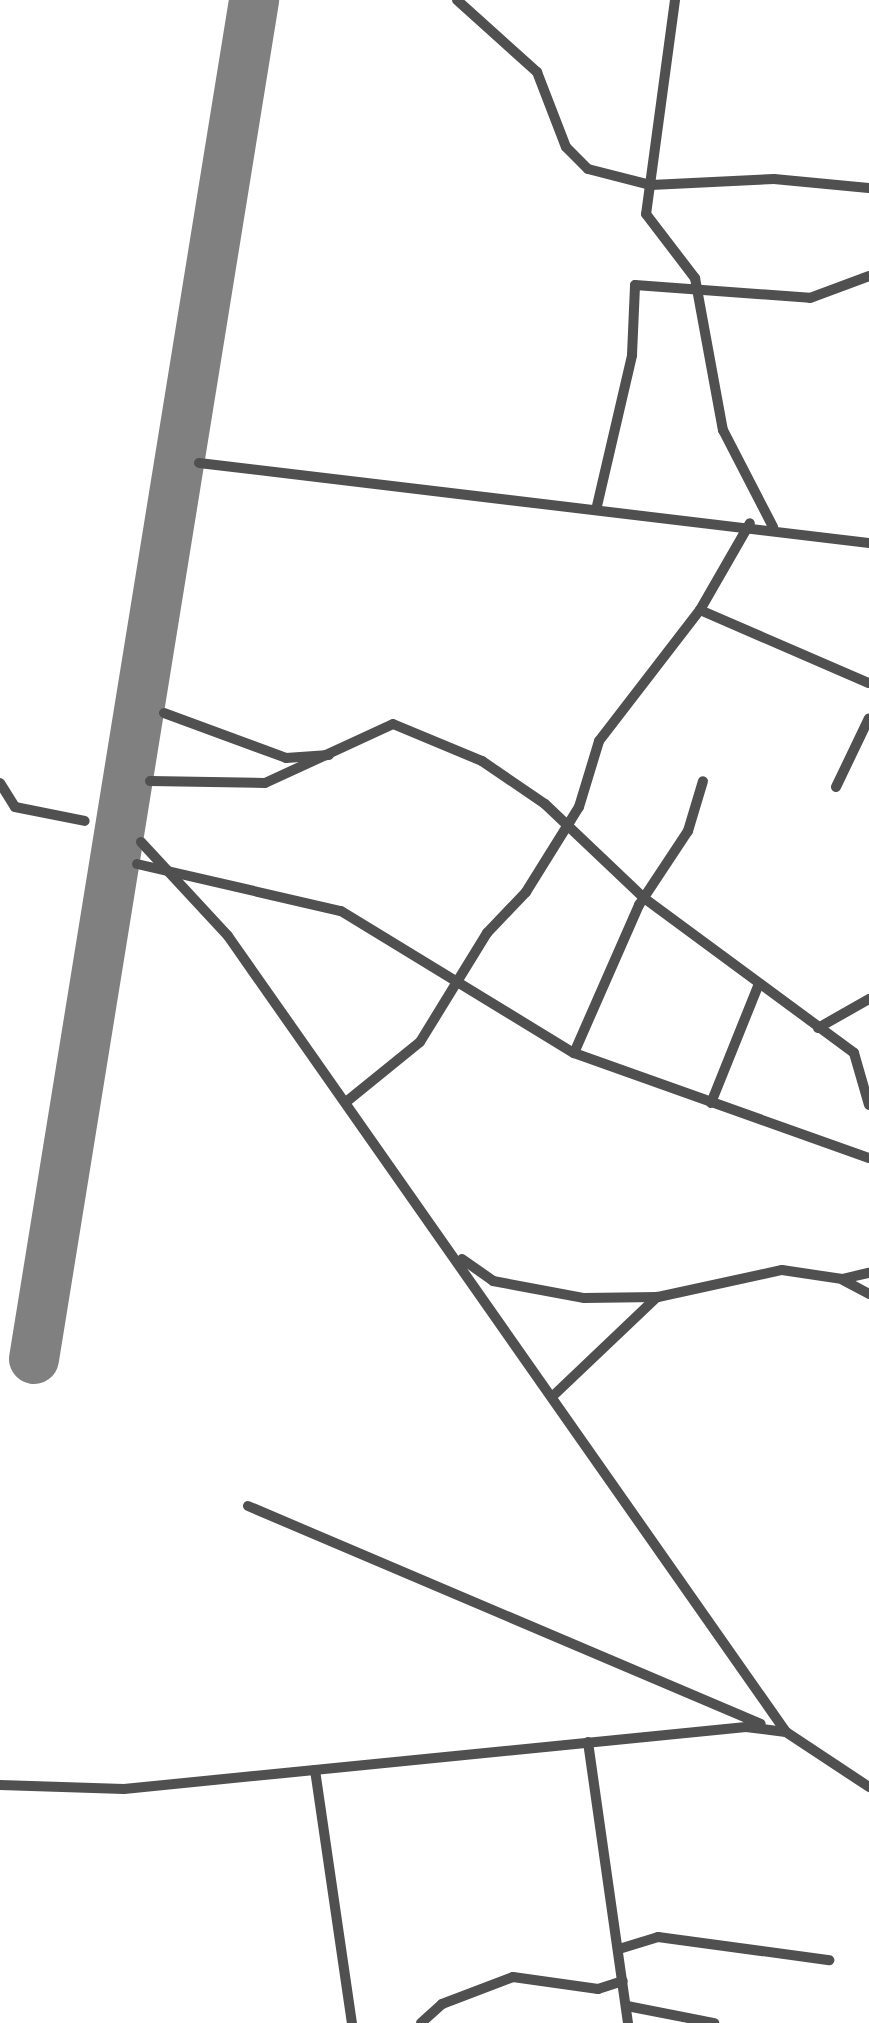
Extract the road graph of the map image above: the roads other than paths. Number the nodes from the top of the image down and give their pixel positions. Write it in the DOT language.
graph roads {
  1 [pos="457,0"];
  2 [pos="479,0"];
  3 [pos="675,0"];
  4 [pos="476,14"];
  5 [pos="650,184"];
  6 [pos="869,188"];
  7 [pos="869,276"];
  8 [pos="700,294"];
  9 [pos="199,462"];
  10 [pos="597,506"];
  11 [pos="750,523"];
  12 [pos="773,526"];
  13 [pos="869,543"];
  14 [pos="700,610"];
  15 [pos="869,683"];
  16 [pos="164,714"];
  17 [pos="869,718"];
  18 [pos="335,755"];
  19 [pos="150,781"];
  20 [pos="703,781"];
  21 [pos="0,783"];
  22 [pos="836,787"];
  23 [pos="86,820"];
  24 [pos="568,829"];
  25 [pos="141,842"];
  26 [pos="138,864"];
  27 [pos="158,867"];
  28 [pos="644,898"];
  29 [pos="455,983"];
  30 [pos="758,986"];
  31 [pos="869,999"];
  32 [pos="818,1028"];
  33 [pos="574,1052"];
  34 [pos="346,1102"];
  35 [pos="711,1102"];
  36 [pos="869,1105"];
  37 [pos="869,1158"];
  38 [pos="454,1252"];
  39 [pos="869,1273"];
  40 [pos="842,1280"];
  41 [pos="869,1294"];
  42 [pos="658,1297"];
  43 [pos="554,1394"];
  44 [pos="248,1506"];
  45 [pos="786,1732"];
  46 [pos="588,1742"];
  47 [pos="315,1770"];
  48 [pos="0,1785"];
  49 [pos="869,1787"];
  50 [pos="619,1950"];
  51 [pos="829,1960"];
  52 [pos="623,1981"];
  53 [pos="627,2006"];
  54 [pos="352,2023"];
  55 [pos="420,2023"];
  56 [pos="628,2023"];
  57 [pos="714,2023"];
  1 -- 4 [label="street"];
  2 -- 4 [label="street"];
  3 -- 5 [label="street"];
  4 -- 5 [label="street"];
  5 -- 6 [label="street"];
  5 -- 8 [label="street"];
  7 -- 8 [label="street"];
  8 -- 10 [label="street"];
  8 -- 12 [label="street"];
  9 -- 10 [label="street"];
  10 -- 11 [label="street"];
  11 -- 12 [label="street"];
  11 -- 14 [label="street"];
  12 -- 13 [label="street"];
  14 -- 15 [label="street"];
  14 -- 24 [label="street"];
  16 -- 18 [label="street"];
  17 -- 22 [label="street"];
  18 -- 19 [label="street"];
  18 -- 24 [label="street"];
  20 -- 28 [label="street"];
  21 -- 23 [label="street"];
  24 -- 28 [label="street"];
  24 -- 29 [label="street"];
  25 -- 27 [label="street"];
  26 -- 27 [label="street"];
  27 -- 29 [label="street"];
  27 -- 34 [label="street"];
  28 -- 30 [label="street"];
  28 -- 33 [label="street"];
  29 -- 33 [label="street"];
  29 -- 34 [label="street"];
  30 -- 32 [label="street"];
  30 -- 35 [label="street"];
  31 -- 32 [label="street"];
  32 -- 36 [label="street"];
  33 -- 35 [label="street"];
  34 -- 38 [label="street"];
  35 -- 37 [label="street"];
  38 -- 42 [label="street"];
  38 -- 43 [label="street"];
  39 -- 40 [label="street"];
  40 -- 41 [label="street"];
  40 -- 42 [label="street"];
  42 -- 43 [label="street"];
  43 -- 45 [label="street"];
  44 -- 45 [label="street"];
  45 -- 46 [label="street"];
  45 -- 49 [label="street"];
  46 -- 47 [label="street"];
  46 -- 50 [label="street"];
  47 -- 48 [label="street"];
  47 -- 54 [label="street"];
  50 -- 51 [label="street"];
  50 -- 52 [label="street"];
  52 -- 53 [label="street"];
  52 -- 55 [label="street"];
  53 -- 56 [label="street"];
  53 -- 57 [label="street"];
}
